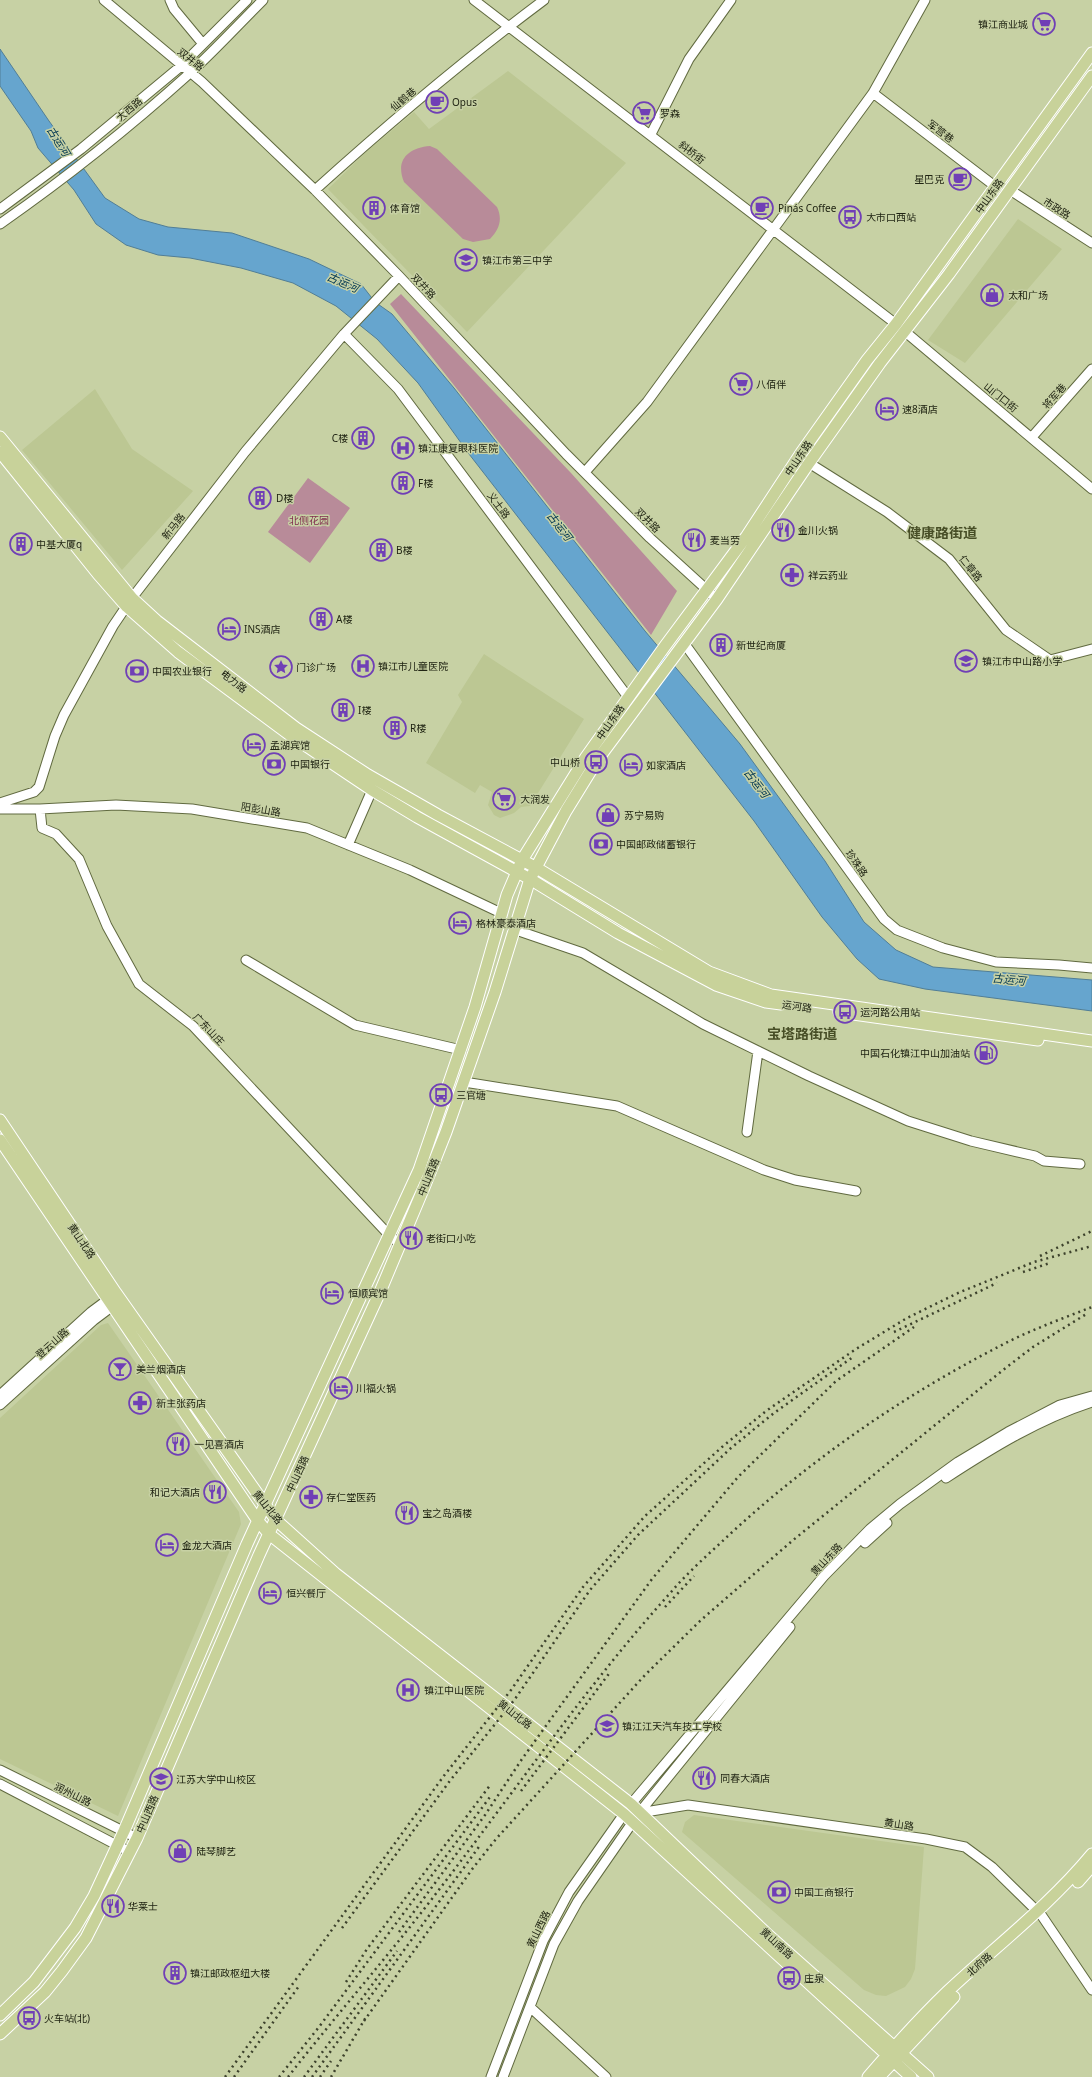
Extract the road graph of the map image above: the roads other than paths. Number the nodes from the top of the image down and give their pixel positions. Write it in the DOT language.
graph roads {
  1 [pos="104,0"];
  2 [pos="170,0"];
  3 [pos="246,0"];
  4 [pos="263,0"];
  5 [pos="474,0"];
  6 [pos="544,0"];
  7 [pos="924,0"];
  8 [pos="727,2"];
  9 [pos="509,28"];
  10 [pos="203,44"];
  11 [pos="1092,53"];
  12 [pos="181,66"];
  13 [pos="190,73"];
  14 [pos="1092,76"];
  15 [pos="873,93"];
  16 [pos="651,134"];
  17 [pos="996,186"];
  18 [pos="315,190"];
  19 [pos="1010,190"];
  20 [pos="0,210"];
  21 [pos="0,224"];
  22 [pos="772,228"];
  23 [pos="1092,244"];
  24 [pos="399,276"];
  25 [pos="896,324"];
  26 [pos="905,332"];
  27 [pos="344,334"];
  28 [pos="1092,369"];
  29 [pos="0,437"];
  30 [pos="1032,437"];
  31 [pos="0,452"];
  32 [pos="809,463"];
  33 [pos="585,472"];
  34 [pos="1092,489"];
  35 [pos="707,591"];
  36 [pos="717,600"];
  37 [pos="129,602"];
  38 [pos="684,643"];
  39 [pos="1092,649"];
  40 [pos="628,697"];
  41 [pos="372,790"];
  42 [pos="0,803"];
  43 [pos="0,809"];
  44 [pos="40,809"];
  45 [pos="348,845"];
  46 [pos="522,860"];
  47 [pos="535,867"];
  48 [pos="517,872"];
  49 [pos="530,879"];
  50 [pos="501,913"];
  51 [pos="513,929"];
  52 [pos="246,960"];
  53 [pos="1092,968"];
  54 [pos="1092,1041"];
  55 [pos="1092,1048"];
  56 [pos="461,1050"];
  57 [pos="758,1051"];
  58 [pos="464,1082"];
  59 [pos="0,1120"];
  60 [pos="747,1132"];
  61 [pos="0,1140"];
  62 [pos="1080,1164"];
  63 [pos="856,1191"];
  64 [pos="389,1235"];
  65 [pos="400,1244"];
  66 [pos="114,1300"];
  67 [pos="0,1395"];
  68 [pos="1092,1396"];
  69 [pos="1092,1402"];
  70 [pos="0,1405"];
  71 [pos="266,1506"];
  72 [pos="276,1520"];
  73 [pos="258,1521"];
  74 [pos="269,1534"];
  75 [pos="0,1770"];
  76 [pos="0,1784"];
  77 [pos="632,1813"];
  78 [pos="124,1831"];
  79 [pos="137,1838"];
  80 [pos="117,1846"];
  81 [pos="130,1852"];
  82 [pos="1092,1854"];
  83 [pos="1092,1866"];
  84 [pos="1040,1914"];
  85 [pos="1092,1990"];
  86 [pos="530,2007"];
  87 [pos="0,2015"];
  88 [pos="0,2034"];
  89 [pos="893,2054"];
  90 [pos="491,2077"];
  91 [pos="503,2077"];
  92 [pos="606,2077"];
  93 [pos="868,2077"];
  94 [pos="880,2077"];
  95 [pos="911,2077"];
  96 [pos="928,2077"];
  1 -- 12 [label="street, 双井路"];
  2 -- 10 [label="street"];
  3 -- 10 [label="street, 大西路"];
  4 -- 13 [label="street, 大西路"];
  5 -- 9 [label="street, 斜桥街"];
  6 -- 9 [label="street, 仙鹤巷"];
  7 -- 15 [label="street"];
  8 -- 16 [label="street"];
  9 -- 16 [label="street, 斜桥街"];
  9 -- 18 [label="street, 仙鹤巷"];
  10 -- 12 [label="street, 大西路"];
  11 -- 17 [label="main road, 中山东路"];
  12 -- 13 [label="street, 双井路"];
  12 -- 20 [label="street, 大西路"];
  13 -- 18 [label="street, 双井路"];
  13 -- 21 [label="street, 大西路"];
  14 -- 19 [label="main road, 中山东路"];
  15 -- 17 [label="street, 军营巷"];
  15 -- 22 [label="street"];
  16 -- 22 [label="street, 斜桥街"];
  17 -- 25 [label="main road, 中山东路"];
  18 -- 24 [label="street, 双井路"];
  19 -- 23 [label="street, 市政路"];
  19 -- 26 [label="main road, 中山东路"];
  22 -- 25 [label="street, 斜桥街"];
  22 -- 33 [label="street"];
  24 -- 27 [label="street, 新马路"];
  24 -- 33 [label="street, 双井路"];
  25 -- 26 [label="street, 山门口街"];
  25 -- 35 [label="main road, 中山东路"];
  26 -- 30 [label="street, 山门口街"];
  26 -- 32 [label="main road, 中山东路"];
  27 -- 37 [label="street, 新马路"];
  27 -- 40 [label="street, 义土路"];
  28 -- 30 [label="street, 将军巷"];
  29 -- 37 [label="main road, 电力路"];
  30 -- 34 [label="street, 山门口街"];
  31 -- 37 [label="main road, 电力路"];
  32 -- 36 [label="main road, 中山东路"];
  32 -- 39 [label="street, 仁章路"];
  33 -- 35 [label="street, 双井路"];
  35 -- 36 [label="street, 双井路"];
  35 -- 40 [label="main road, 中山东路"];
  36 -- 38 [label="main road, 中山东路"];
  37 -- 41 [label="main road, 电力路"];
  37 -- 42 [label="street, 新马路"];
  37 -- 46 [label="main road, 电力路"];
  38 -- 47 [label="main road, 中山东路"];
  38 -- 53 [label="street, 珍珠路"];
  40 -- 46 [label="main road, 中山东路"];
  41 -- 45 [label="street"];
  41 -- 48 [label="main road, 电力路"];
  43 -- 44 [label="street, 阳彭山路"];
  44 -- 45 [label="street, 阳彭山路"];
  44 -- 64 [label="street, 广东山庄"];
  45 -- 50 [label="street, 阳彭山路"];
  46 -- 47 [label="main road, 电力路"];
  46 -- 48 [label="main road, 中山东路"];
  47 -- 49 [label="main road, 中山东路"];
  47 -- 54 [label="main road, 运河路"];
  48 -- 49 [label="main road, 运河路"];
  48 -- 50 [label="main road, 中山西路"];
  49 -- 51 [label="main road, 中山西路"];
  49 -- 55 [label="main road, 运河路"];
  50 -- 56 [label="main road, 中山西路"];
  51 -- 57 [label="street"];
  51 -- 58 [label="main road, 中山西路"];
  52 -- 56 [label="street"];
  56 -- 64 [label="main road, 中山西路"];
  57 -- 60 [label="street"];
  57 -- 62 [label="street"];
  58 -- 63 [label="street"];
  58 -- 65 [label="main road, 中山西路"];
  59 -- 66 [label="main road, 黄山北路"];
  61 -- 66 [label="main road, 黄山北路"];
  64 -- 65 [label="street, 广东山庄"];
  64 -- 71 [label="main road, 中山西路"];
  65 -- 72 [label="main road, 中山西路"];
  66 -- 67 [label="street, 登云山路"];
  66 -- 70 [label="street, 登云山路"];
  66 -- 71 [label="main road, 黄山北路"];
  66 -- 73 [label="main road, 黄山北路"];
  68 -- 77 [label="street, 黄山东路"];
  69 -- 77 [label="street, 黄山东路"];
  71 -- 72 [label="main road, 黄山北路"];
  71 -- 73 [label="main road, 中山西路"];
  72 -- 74 [label="main road, 中山西路"];
  72 -- 77 [label="main road, 黄山北路"];
  73 -- 74 [label="main road, 黄山北路"];
  73 -- 78 [label="main road, 中山西路"];
  74 -- 77 [label="main road, 黄山北路"];
  74 -- 79 [label="main road, 中山西路"];
  75 -- 78 [label="street, 润州山路"];
  76 -- 80 [label="street"];
  77 -- 84 [label="street, 黄山路"];
  77 -- 86 [label="street, 黄山西路"];
  77 -- 89 [label="main road, 黄山南路"];
  77 -- 90 [label="street, 黄山西路"];
  78 -- 79 [label="street, 润州山路"];
  78 -- 80 [label="main road, 中山西路"];
  79 -- 81 [label="main road, 中山西路"];
  80 -- 81 [label="street"];
  80 -- 87 [label="main road, 中山西路"];
  81 -- 88 [label="main road, 中山西路"];
  82 -- 84 [label="main road, 北府路"];
  83 -- 84 [label="main road, 北府路"];
  84 -- 85 [label="street, 黄山路"];
  84 -- 89 [label="main road, 北府路"];
  86 -- 91 [label="street, 黄山西路"];
  86 -- 92 [label="street"];
  89 -- 93 [label="main road, 北府路"];
  89 -- 94 [label="main road, 北府路"];
  89 -- 95 [label="main road, 黄山南路"];
  89 -- 96 [label="main road, 黄山南路"];
}
